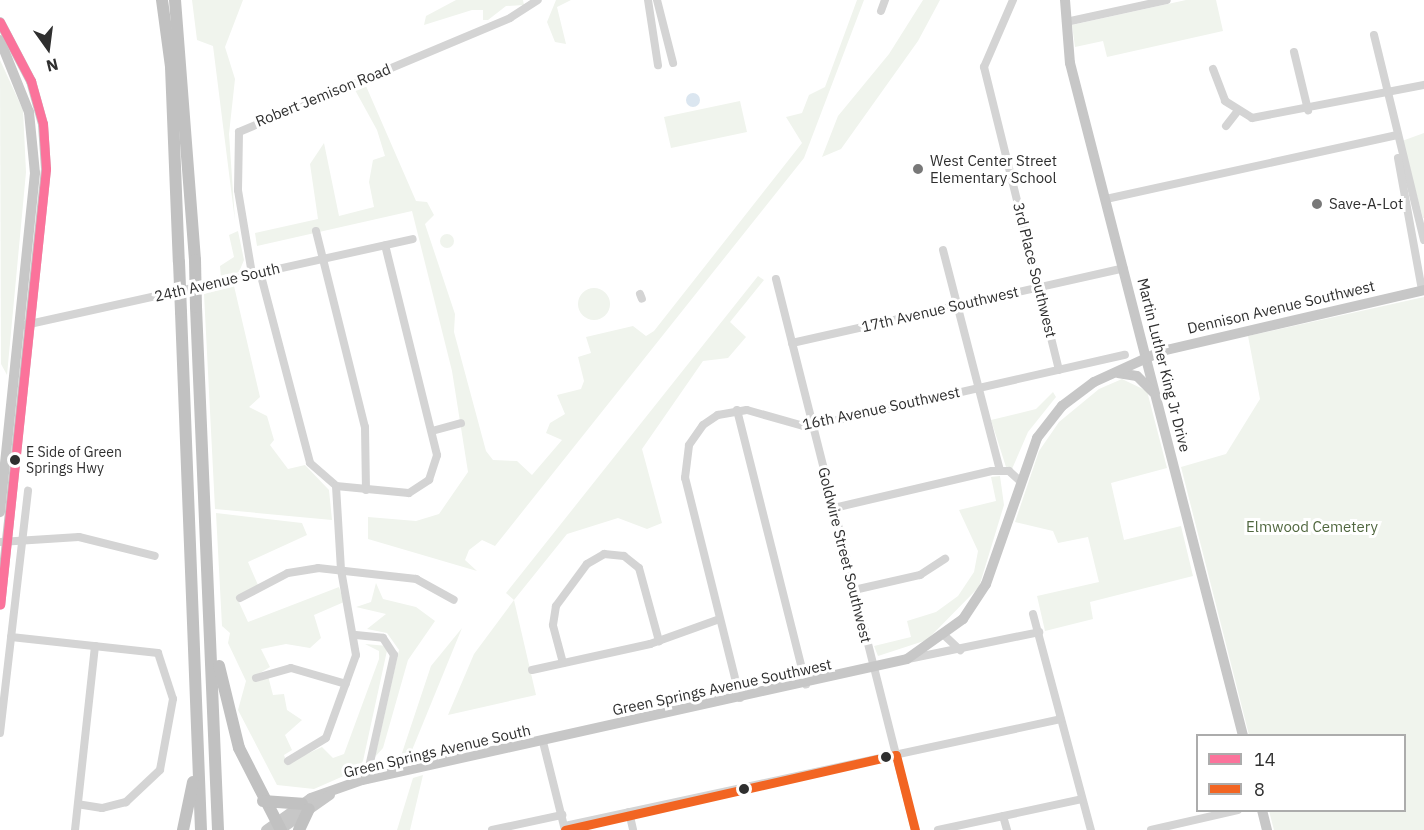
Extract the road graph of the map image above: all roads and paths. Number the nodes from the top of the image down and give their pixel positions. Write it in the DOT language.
graph roads {
  1 [pos="162,0"];
  2 [pos="175,0"];
  3 [pos="538,0"];
  4 [pos="648,0"];
  5 [pos="657,0"];
  6 [pos="885,0"];
  7 [pos="1013,0"];
  8 [pos="1065,0"];
  9 [pos="1167,0"];
  10 [pos="881,11"];
  11 [pos="0,22"];
  12 [pos="1066,22"];
  13 [pos="1374,35"];
  14 [pos="0,40"];
  15 [pos="1294,52"];
  16 [pos="673,63"];
  17 [pos="658,65"];
  18 [pos="1213,69"];
  19 [pos="1424,85"];
  20 [pos="1387,93"];
  21 [pos="1308,110"];
  22 [pos="1237,112"];
  23 [pos="1226,126"];
  24 [pos="1396,135"];
  25 [pos="1106,198"];
  26 [pos="316,231"];
  27 [pos="414,239"];
  28 [pos="1424,240"];
  29 [pos="385,245"];
  30 [pos="943,250"];
  31 [pos="323,259"];
  32 [pos="1124,268"];
  33 [pos="256,273"];
  34 [pos="776,279"];
  35 [pos="1040,287"];
  36 [pos="1423,290"];
  37 [pos="958,305"];
  38 [pos="25,325"];
  39 [pos="792,343"];
  40 [pos="1125,355"];
  41 [pos="1147,359"];
  42 [pos="1059,370"];
  43 [pos="1115,373"];
  44 [pos="979,387"];
  45 [pos="1157,398"];
  46 [pos="737,410"];
  47 [pos="461,423"];
  48 [pos="813,425"];
  49 [pos="432,431"];
  50 [pos="1000,471"];
  51 [pos="1019,480"];
  52 [pos="336,486"];
  53 [pos="366,490"];
  54 [pos="28,491"];
  55 [pos="834,508"];
  56 [pos="0,512"];
  57 [pos="3,542"];
  58 [pos="22,544"];
  59 [pos="155,556"];
  60 [pos="945,559"];
  61 [pos="341,570"];
  62 [pos="211,587"];
  63 [pos="854,590"];
  64 [pos="240,598"];
  65 [pos="454,600"];
  66 [pos="0,605"];
  67 [pos="1033,614"];
  68 [pos="720,619"];
  69 [pos="1039,633"];
  70 [pos="356,635"];
  71 [pos="945,636"];
  72 [pos="11,637"];
  73 [pos="659,641"];
  74 [pos="95,646"];
  75 [pos="960,650"];
  76 [pos="907,659"];
  77 [pos="563,663"];
  78 [pos="874,669"];
  79 [pos="532,670"];
  80 [pos="256,678"];
  81 [pos="346,684"];
  82 [pos="806,684"];
  83 [pos="741,698"];
  84 [pos="1061,719"];
  85 [pos="0,733"];
  86 [pos="1243,734"];
  87 [pos="197,736"];
  88 [pos="543,742"];
  89 [pos="896,755"];
  90 [pos="288,761"];
  91 [pos="366,780"];
  92 [pos="1082,799"];
  93 [pos="263,801"];
  94 [pos="78,804"];
  95 [pos="305,807"];
  96 [pos="629,812"];
  97 [pos="1229,812"];
  98 [pos="1262,812"];
  99 [pos="562,815"];
  100 [pos="1003,816"];
  101 [pos="276,828"];
  102 [pos="565,828"];
  103 [pos="502,829"];
  104 [pos="75,830"];
  105 [pos="183,830"];
  106 [pos="201,830"];
  107 [pos="218,830"];
  108 [pos="298,830"];
  109 [pos="492,830"];
  110 [pos="633,830"];
  111 [pos="915,830"];
  112 [pos="938,830"];
  113 [pos="1007,830"];
  114 [pos="1091,830"];
  115 [pos="1151,830"];
  116 [pos="1267,830"];
  1 -- 87 [label="highway, bridge"];
  2 -- 62 [label="highway, bridge"];
  3 -- 33 [label="street, Robert Jemison Road"];
  4 -- 17 [label="street"];
  5 -- 16 [label="street"];
  6 -- 10 [label="street"];
  7 -- 35 [label="street, 3rd Place Southwest"];
  8 -- 12 [label="main road, Martin Luther King Jr Drive"];
  9 -- 12 [label="street"];
  11 -- 38 [label="main road"];
  12 -- 25 [label="main road, Martin Luther King Jr Drive"];
  13 -- 20 [label="street"];
  14 -- 38 [label="main road"];
  15 -- 21 [label="street"];
  18 -- 22 [label="street"];
  19 -- 20 [label="street"];
  20 -- 21 [label="street"];
  20 -- 24 [label="street"];
  21 -- 22 [label="street"];
  22 -- 23 [label="street"];
  24 -- 25 [label="street"];
  24 -- 28 [label="street"];
  24 -- 36 [label="street"];
  25 -- 32 [label="main road, Martin Luther King Jr Drive"];
  26 -- 31 [label="street"];
  27 -- 29 [label="street, 24th Avenue South"];
  29 -- 31 [label="street, 24th Avenue South"];
  29 -- 49 [label="street"];
  30 -- 37 [label="street"];
  31 -- 33 [label="street, 24th Avenue South"];
  31 -- 53 [label="street"];
  32 -- 35 [label="street, 17th Avenue Southwest"];
  32 -- 41 [label="main road, Martin Luther King Jr Drive"];
  33 -- 38 [label="street, 24th Avenue South"];
  33 -- 52 [label="street"];
  34 -- 39 [label="street, Goldwire Street Southwest"];
  35 -- 37 [label="street, 17th Avenue Southwest"];
  35 -- 42 [label="street, 3rd Place Southwest"];
  36 -- 41 [label="main road, Dennison Avenue Southwest"];
  37 -- 39 [label="street, 17th Avenue Southwest"];
  37 -- 44 [label="street"];
  38 -- 56 [label="main road"];
  38 -- 57 [label="main road"];
  39 -- 48 [label="street, Goldwire Street Southwest"];
  40 -- 42 [label="street, 16th Avenue Southwest"];
  41 -- 43 [label="main road, Dennison Avenue Southwest"];
  41 -- 45 [label="main road, Martin Luther King Jr Drive"];
  42 -- 44 [label="street, 16th Avenue Southwest"];
  43 -- 45 [label="main road"];
  43 -- 51 [label="main road, Dennison Avenue Southwest"];
  44 -- 48 [label="street, 16th Avenue Southwest"];
  44 -- 50 [label="street"];
  45 -- 86 [label="main road, Martin Luther King Jr Drive"];
  46 -- 48 [label="street, 16th Avenue Southwest"];
  46 -- 68 [label="street"];
  46 -- 82 [label="street"];
  47 -- 49 [label="street"];
  48 -- 55 [label="street, Goldwire Street Southwest"];
  49 -- 53 [label="street"];
  50 -- 51 [label="street"];
  50 -- 55 [label="street"];
  51 -- 71 [label="main road, Dennison Avenue Southwest"];
  52 -- 53 [label="street"];
  52 -- 61 [label="street"];
  54 -- 58 [label="street"];
  55 -- 63 [label="street, Goldwire Street Southwest"];
  57 -- 58 [label="street"];
  57 -- 66 [label="main road"];
  58 -- 59 [label="street"];
  58 -- 72 [label="street"];
  60 -- 63 [label="street"];
  61 -- 64 [label="street"];
  61 -- 65 [label="street"];
  61 -- 70 [label="street"];
  62 -- 93 [label="highway"];
  62 -- 107 [label="highway"];
  63 -- 78 [label="street, Goldwire Street Southwest"];
  67 -- 69 [label="street"];
  68 -- 73 [label="street"];
  68 -- 83 [label="street"];
  69 -- 75 [label="street, Green Springs Avenue Southwest"];
  69 -- 84 [label="street"];
  70 -- 81 [label="street"];
  70 -- 91 [label="street"];
  71 -- 75 [label="street"];
  71 -- 76 [label="main road, Green Springs Avenue Southwest"];
  72 -- 74 [label="street"];
  72 -- 85 [label="street"];
  73 -- 77 [label="street"];
  73 -- 77 [label="street"];
  74 -- 94 [label="street"];
  74 -- 94 [label="street"];
  75 -- 76 [label="street, Green Springs Avenue Southwest"];
  76 -- 78 [label="main road, Green Springs Avenue Southwest"];
  77 -- 79 [label="street"];
  78 -- 82 [label="main road, Green Springs Avenue Southwest"];
  78 -- 89 [label="street, Goldwire Street Southwest"];
  80 -- 81 [label="street"];
  81 -- 90 [label="street"];
  82 -- 83 [label="main road, Green Springs Avenue Southwest"];
  83 -- 88 [label="main road, Green Springs Avenue Southwest"];
  84 -- 89 [label="street"];
  84 -- 92 [label="street"];
  87 -- 105 [label="highway"];
  87 -- 106 [label="highway"];
  88 -- 91 [label="main road, Green Springs Avenue South"];
  88 -- 99 [label="street"];
  89 -- 96 [label="street"];
  89 -- 111 [label="street, Goldwire Street Southwest"];
  91 -- 95 [label="main road, Green Springs Avenue South"];
  92 -- 100 [label="street"];
  92 -- 114 [label="street"];
  93 -- 95 [label="highway"];
  93 -- 101 [label="highway"];
  94 -- 104 [label="street"];
  95 -- 101 [label="main road, Green Springs Avenue South"];
  95 -- 108 [label="highway"];
  96 -- 102 [label="street"];
  96 -- 110 [label="street"];
  97 -- 115 [label="street"];
  98 -- 116 [label="main road"];
  99 -- 102 [label="street"];
  99 -- 103 [label="street"];
  100 -- 112 [label="street"];
  100 -- 113 [label="street"];
  103 -- 109 [label="street"];
}
